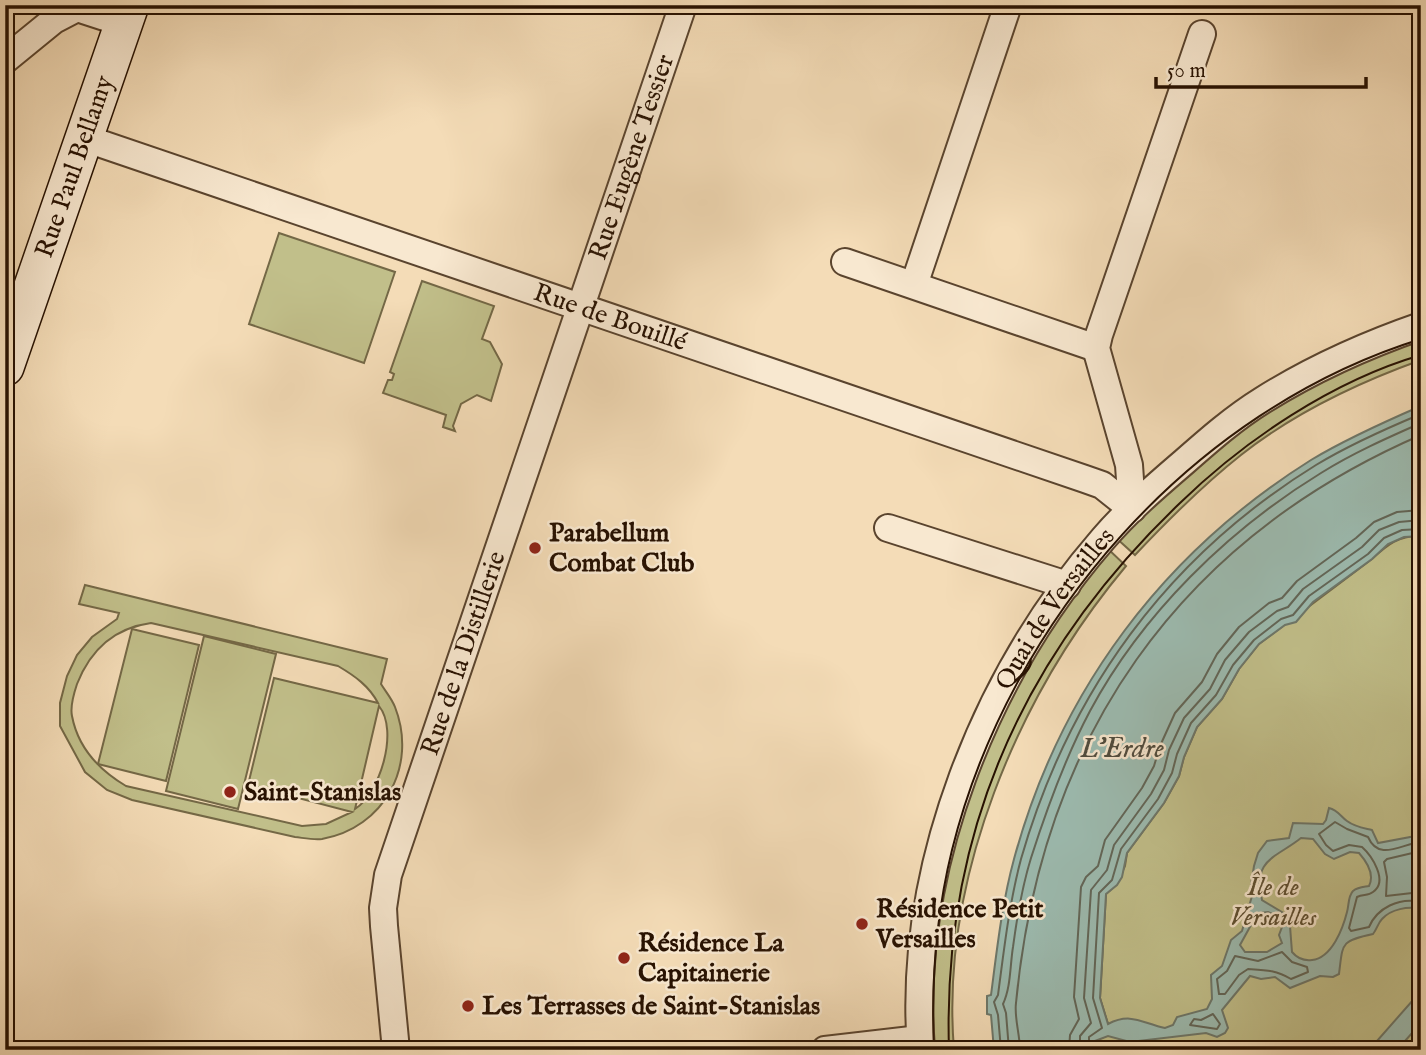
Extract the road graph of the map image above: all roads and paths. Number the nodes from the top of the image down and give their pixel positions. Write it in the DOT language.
graph roads {
  1 [pos="682,5"];
  2 [pos="1008,5"];
  3 [pos="127,14"];
  4 [pos="1202,34"];
  5 [pos="5,60"];
  6 [pos="84,138"];
  7 [pos="845,262"];
  8 [pos="914,285"];
  9 [pos="580,307"];
  10 [pos="1421,326"];
  11 [pos="1096,348"];
  12 [pos="5,367"];
  13 [pos="1132,509"];
  14 [pos="888,528"];
  15 [pos="1067,586"];
  16 [pos="921,1044"];
  17 [pos="396,1050"];
  18 [pos="825,1050"];
  1 -- 9 [label="street, Rue Eugène Tessier"];
  2 -- 8 [label="street"];
  3 -- 5 [label="street"];
  3 -- 6 [label="main road, Rue Paul Bellamy"];
  4 -- 11 [label="street"];
  6 -- 9 [label="street, Rue de Bouillé"];
  6 -- 12 [label="main road, Rue Paul Bellamy"];
  7 -- 8 [label="street"];
  8 -- 11 [label="street"];
  9 -- 13 [label="street, Rue de Bouillé"];
  9 -- 17 [label="street, Rue de la Distillerie"];
  10 -- 13 [label="street, Quai de Versailles"];
  11 -- 13 [label="street"];
  13 -- 15 [label="street, Quai de Versailles"];
  14 -- 15 [label="street"];
  15 -- 16 [label="street, Quai de Versailles"];
  16 -- 18 [label="street"];
}
